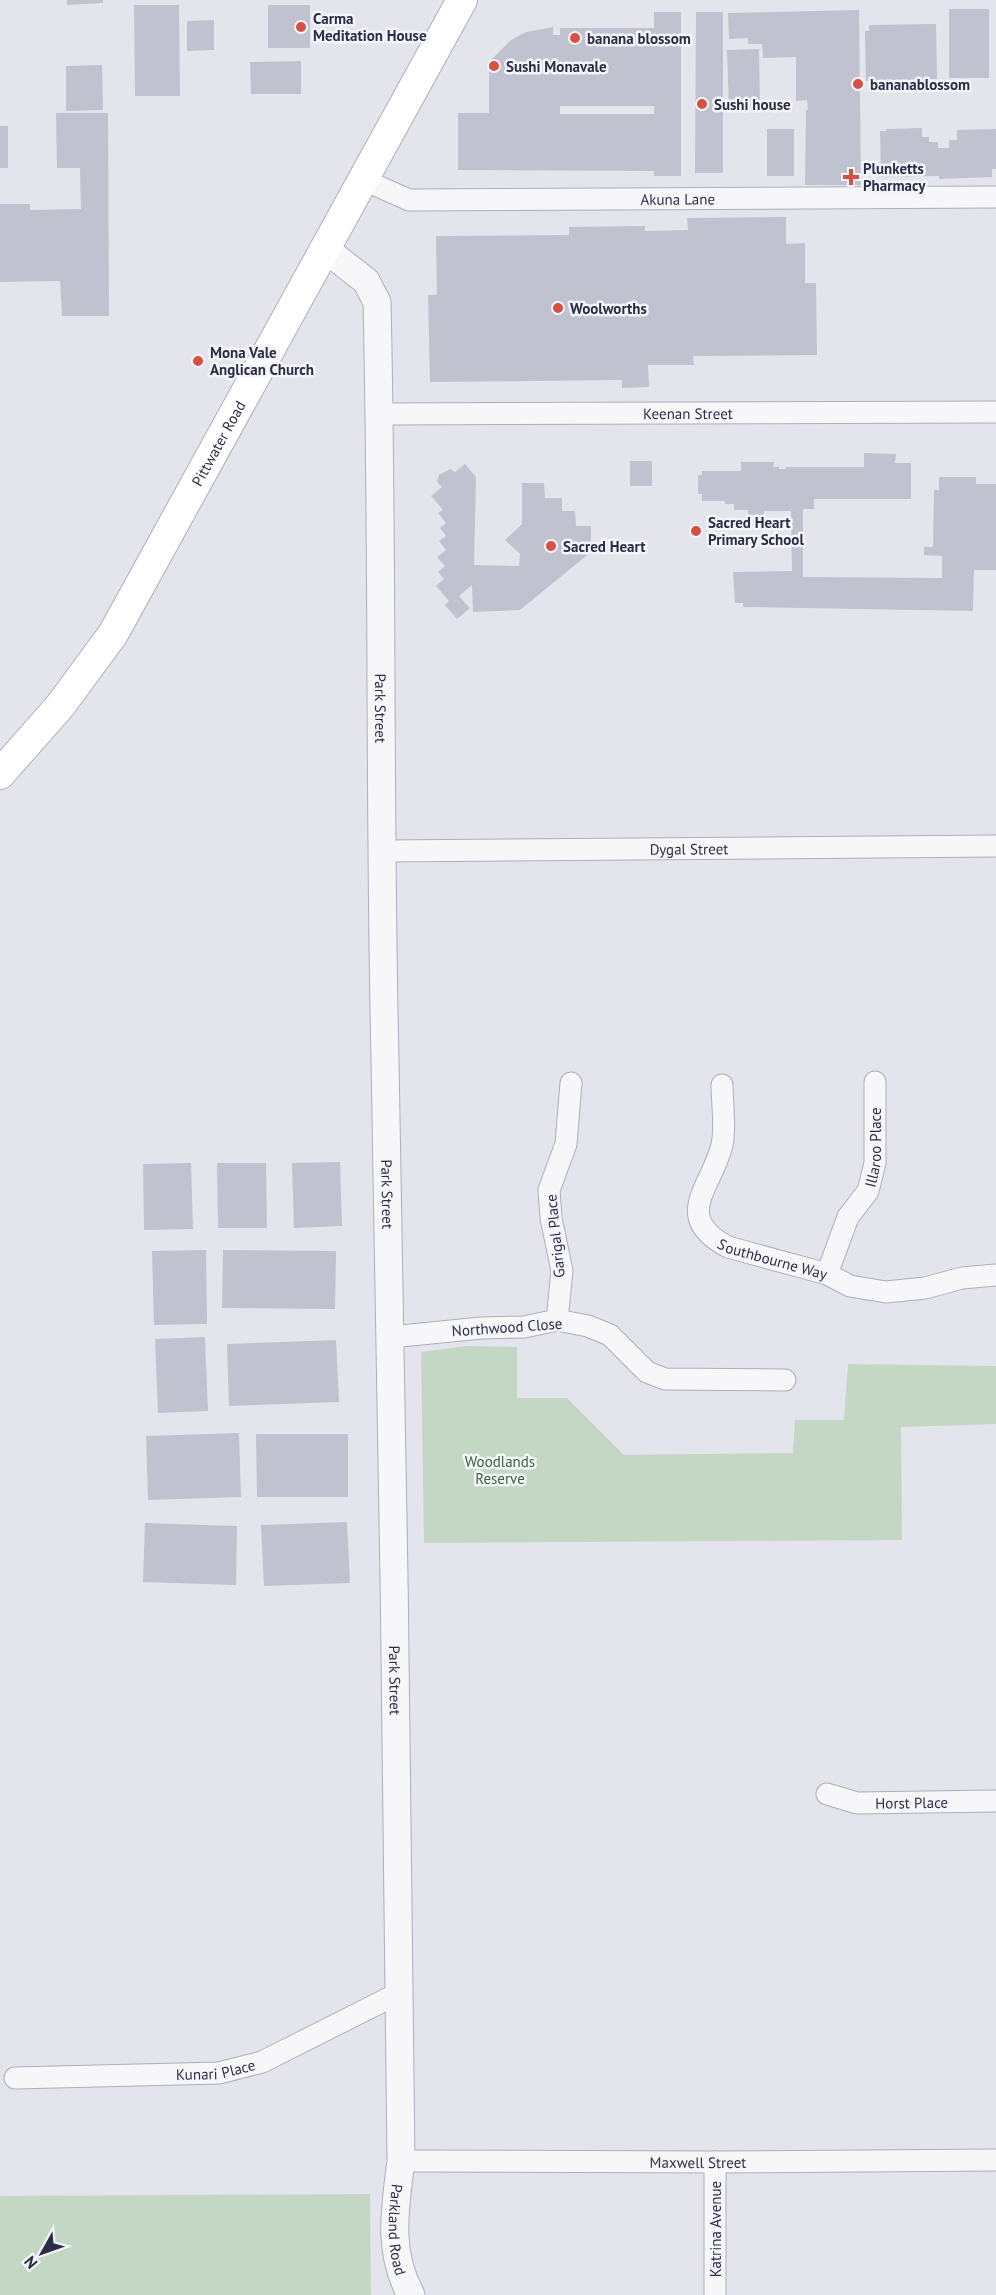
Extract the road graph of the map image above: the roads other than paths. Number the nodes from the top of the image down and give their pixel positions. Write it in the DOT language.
graph roads {
  1 [pos="462,0"];
  2 [pos="364,180"];
  3 [pos="996,197"];
  4 [pos="325,249"];
  5 [pos="996,412"];
  6 [pos="380,414"];
  7 [pos="0,774"];
  8 [pos="996,846"];
  9 [pos="383,851"];
  10 [pos="875,1082"];
  11 [pos="572,1083"];
  12 [pos="722,1085"];
  13 [pos="827,1274"];
  14 [pos="996,1275"];
  15 [pos="557,1320"];
  16 [pos="392,1337"];
  17 [pos="784,1380"];
  18 [pos="827,1794"];
  19 [pos="996,1801"];
  20 [pos="399,1993"];
  21 [pos="15,2078"];
  22 [pos="996,2160"];
  23 [pos="401,2161"];
  24 [pos="715,2163"];
  25 [pos="411,2295"];
  26 [pos="715,2295"];
  1 -- 2 [label="main road, Pittwater Road"];
  2 -- 3 [label="street, Akuna Lane"];
  2 -- 4 [label="main road, Pittwater Road"];
  4 -- 6 [label="street, Park Street"];
  4 -- 7 [label="main road, Pittwater Road"];
  5 -- 6 [label="street, Keenan Street"];
  6 -- 9 [label="street, Park Street"];
  8 -- 9 [label="street, Dygal Street"];
  9 -- 16 [label="street, Park Street"];
  10 -- 13 [label="street, Illaroo Place"];
  11 -- 15 [label="street, Garigal Place"];
  12 -- 13 [label="street, Southbourne Way"];
  13 -- 14 [label="street, Southbourne Way"];
  15 -- 16 [label="street, Northwood Close"];
  15 -- 17 [label="street, Northwood Close"];
  16 -- 20 [label="street, Park Street"];
  18 -- 19 [label="street, Horst Place"];
  20 -- 21 [label="street, Kunari Place"];
  20 -- 23 [label="street, Park Street"];
  22 -- 24 [label="street, Maxwell Street"];
  23 -- 24 [label="street, Maxwell Street"];
  23 -- 25 [label="street, Parkland Road"];
  24 -- 26 [label="street, Katrina Avenue"];
}
